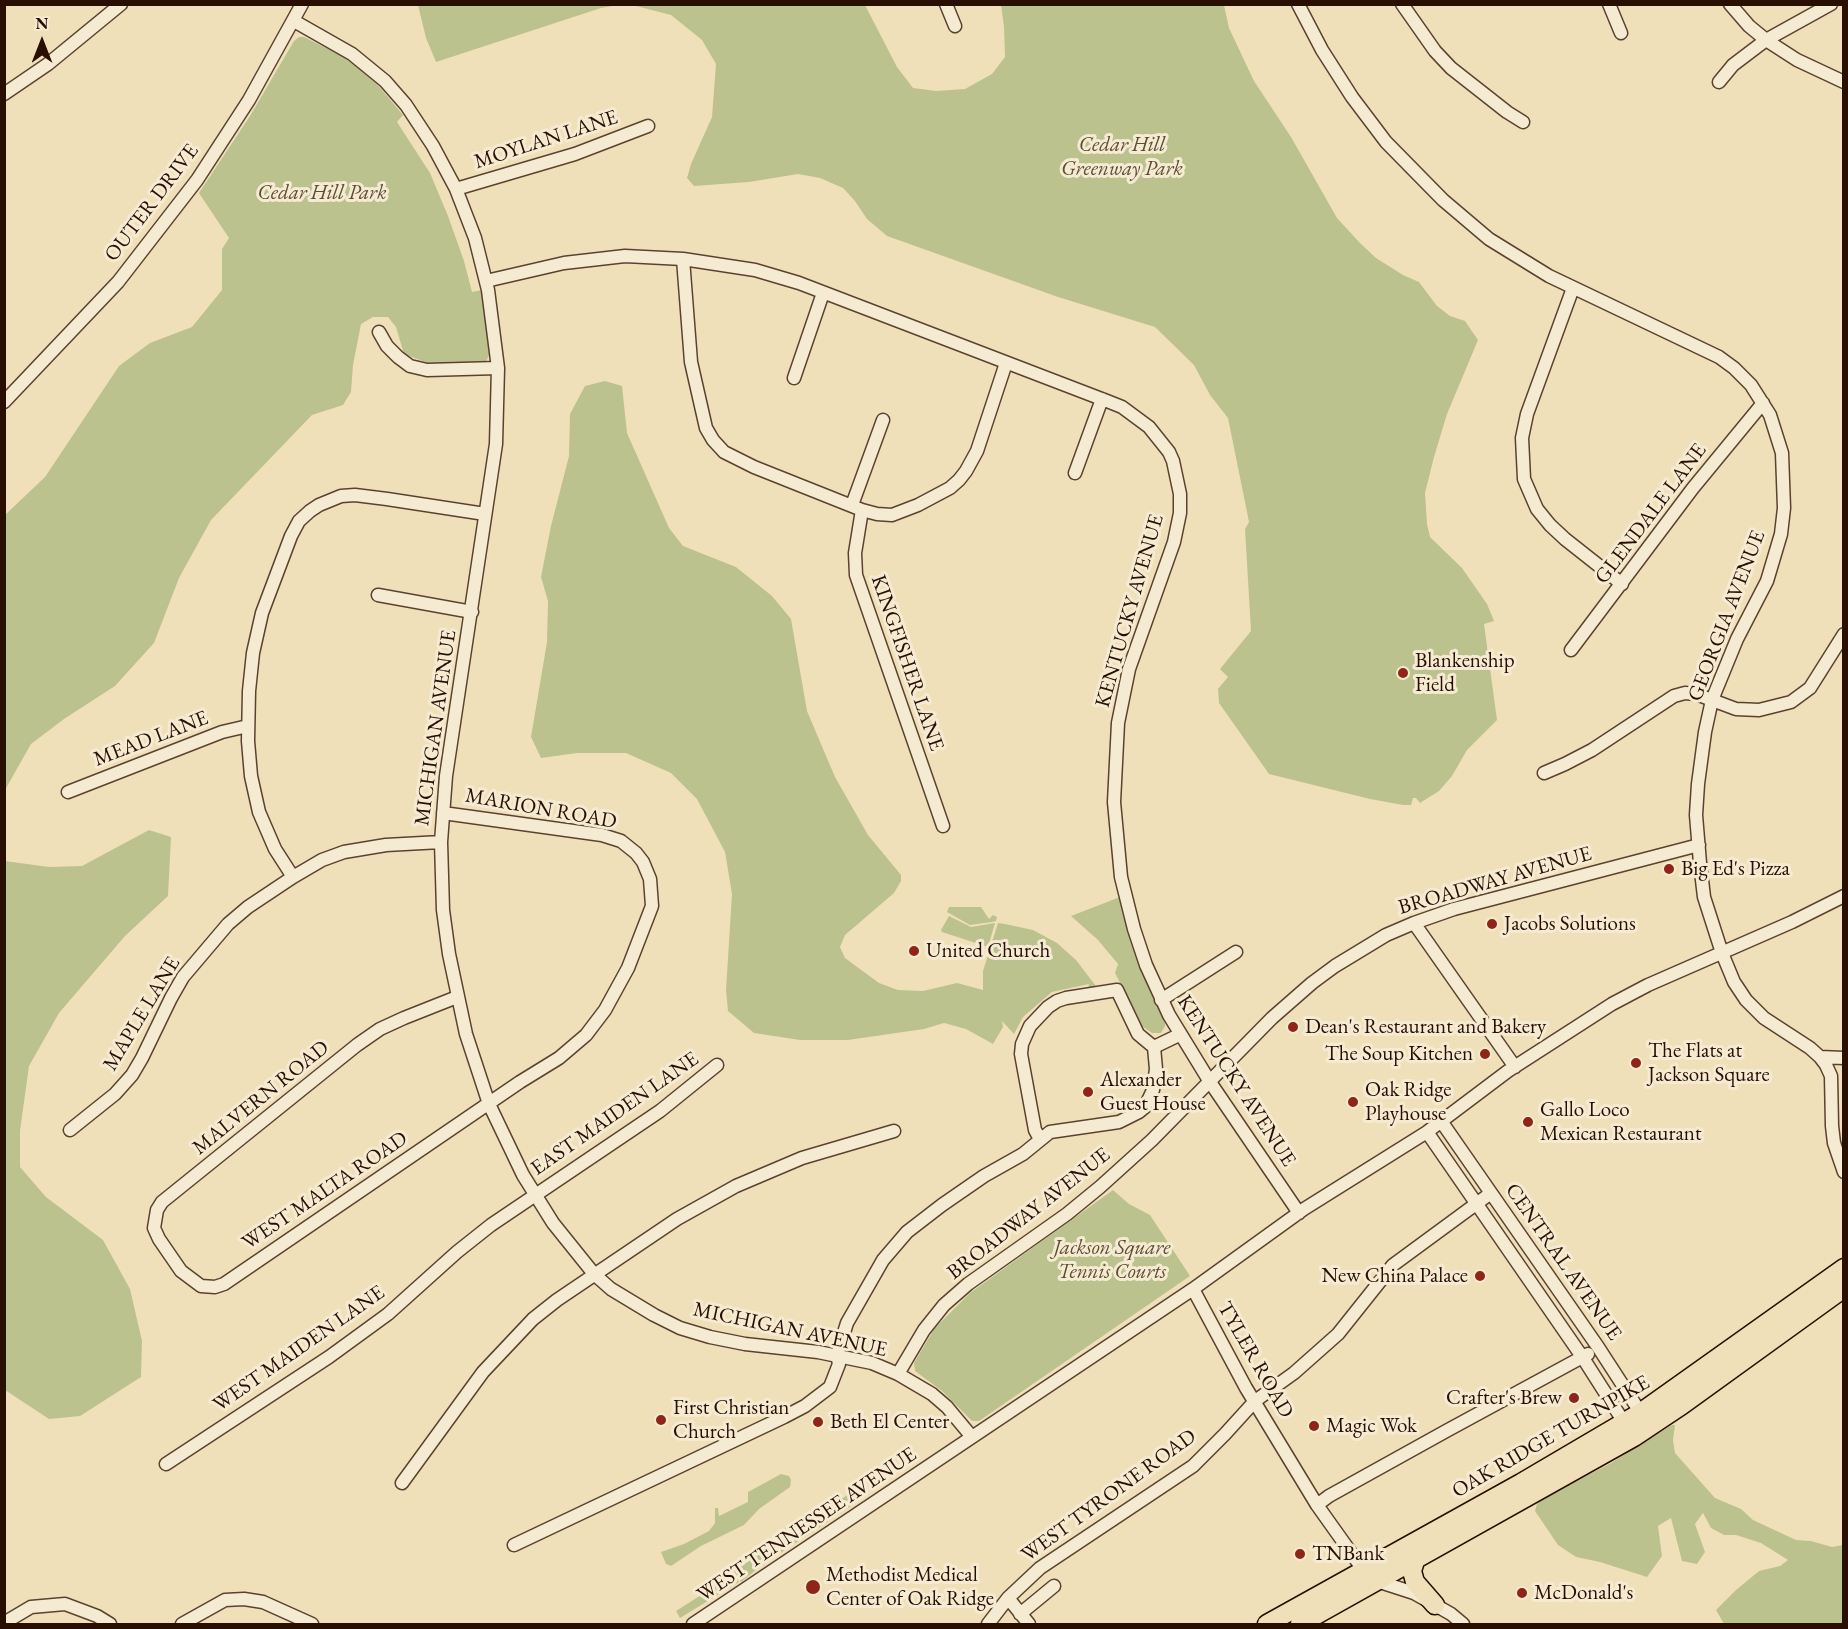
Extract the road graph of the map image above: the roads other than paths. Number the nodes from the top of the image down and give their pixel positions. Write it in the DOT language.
graph roads {
  1 [pos="121,4"];
  2 [pos="302,4"];
  3 [pos="946,4"];
  4 [pos="1298,4"];
  5 [pos="1402,4"];
  6 [pos="1609,4"];
  7 [pos="1730,4"];
  8 [pos="1831,4"];
  9 [pos="294,21"];
  10 [pos="955,26"];
  11 [pos="1621,33"];
  12 [pos="1766,40"];
  13 [pos="1719,82"];
  14 [pos="1844,82"];
  15 [pos="4,94"];
  16 [pos="1523,122"];
  17 [pos="648,126"];
  18 [pos="456,189"];
  19 [pos="683,258"];
  20 [pos="486,281"];
  21 [pos="1573,288"];
  22 [pos="823,293"];
  23 [pos="379,332"];
  24 [pos="1006,363"];
  25 [pos="498,368"];
  26 [pos="794,378"];
  27 [pos="1102,399"];
  28 [pos="4,402"];
  29 [pos="1764,403"];
  30 [pos="883,420"];
  31 [pos="1075,473"];
  32 [pos="857,508"];
  33 [pos="485,514"];
  34 [pos="1622,584"];
  35 [pos="378,596"];
  36 [pos="472,612"];
  37 [pos="1844,634"];
  38 [pos="1571,650"];
  39 [pos="1712,700"];
  40 [pos="248,726"];
  41 [pos="1544,773"];
  42 [pos="68,792"];
  43 [pos="443,813"];
  44 [pos="943,826"];
  45 [pos="441,842"];
  46 [pos="1699,845"];
  47 [pos="293,877"];
  48 [pos="650,879"];
  49 [pos="1844,896"];
  50 [pos="1414,923"];
  51 [pos="1236,952"];
  52 [pos="1722,953"];
  53 [pos="457,997"];
  54 [pos="1161,1000"];
  55 [pos="1179,1035"];
  56 [pos="1154,1047"];
  57 [pos="1820,1057"];
  58 [pos="1844,1058"];
  59 [pos="717,1065"];
  60 [pos="1515,1067"];
  61 [pos="1210,1082"];
  62 [pos="489,1104"];
  63 [pos="1441,1121"];
  64 [pos="70,1130"];
  65 [pos="894,1131"];
  66 [pos="1427,1132"];
  67 [pos="1040,1139"];
  68 [pos="1461,1149"];
  69 [pos="1446,1160"];
  70 [pos="1844,1172"];
  71 [pos="1491,1193"];
  72 [pos="535,1195"];
  73 [pos="1477,1203"];
  74 [pos="1299,1213"];
  75 [pos="1844,1268"];
  76 [pos="181,1270"];
  77 [pos="594,1274"];
  78 [pos="1193,1288"];
  79 [pos="1844,1288"];
  80 [pos="1557,1290"];
  81 [pos="1544,1301"];
  82 [pos="1598,1347"];
  83 [pos="837,1355"];
  84 [pos="1583,1358"];
  85 [pos="898,1374"];
  86 [pos="1255,1401"];
  87 [pos="1637,1425"];
  88 [pos="972,1437"];
  89 [pos="166,1464"];
  90 [pos="402,1483"];
  91 [pos="1317,1505"];
  92 [pos="514,1545"];
  93 [pos="1415,1561"];
  94 [pos="1370,1576"];
  95 [pos="1054,1586"];
  96 [pos="1008,1598"];
  97 [pos="1436,1605"];
  98 [pos="1020,1614"];
  99 [pos="4,1623"];
  100 [pos="110,1624"];
  101 [pos="182,1624"];
  102 [pos="312,1624"];
  103 [pos="693,1624"];
  104 [pos="988,1624"];
  105 [pos="1029,1624"];
  106 [pos="1267,1624"];
  107 [pos="1300,1624"];
  108 [pos="1463,1624"];
  1 -- 15 [label="street"];
  2 -- 9 [label="street, OUTER DRIVE"];
  3 -- 10 [label="street"];
  4 -- 21 [label="street, GEORGIA AVENUE"];
  5 -- 16 [label="street"];
  6 -- 11 [label="street"];
  7 -- 12 [label="street"];
  8 -- 12 [label="street"];
  9 -- 18 [label="street, MICHIGAN AVENUE"];
  9 -- 28 [label="street, OUTER DRIVE"];
  12 -- 13 [label="street"];
  12 -- 14 [label="street"];
  17 -- 18 [label="street, MOYLAN LANE"];
  18 -- 20 [label="street, MICHIGAN AVENUE"];
  19 -- 20 [label="street, KENTUCKY AVENUE"];
  19 -- 22 [label="street, KENTUCKY AVENUE"];
  19 -- 32 [label="street"];
  20 -- 25 [label="street, MICHIGAN AVENUE"];
  21 -- 29 [label="street, GEORGIA AVENUE"];
  21 -- 34 [label="street"];
  22 -- 24 [label="street, KENTUCKY AVENUE"];
  22 -- 26 [label="street"];
  23 -- 25 [label="street"];
  24 -- 27 [label="street, KENTUCKY AVENUE"];
  24 -- 32 [label="street"];
  25 -- 33 [label="street, MICHIGAN AVENUE"];
  27 -- 31 [label="street"];
  27 -- 54 [label="street, KENTUCKY AVENUE"];
  29 -- 34 [label="street, GLENDALE LANE"];
  29 -- 39 [label="street, GEORGIA AVENUE"];
  30 -- 32 [label="street, KINGFISHER LANE"];
  32 -- 44 [label="street, KINGFISHER LANE"];
  33 -- 36 [label="street, MICHIGAN AVENUE"];
  33 -- 40 [label="street"];
  34 -- 38 [label="street, GLENDALE LANE"];
  35 -- 36 [label="street"];
  36 -- 43 [label="street, MICHIGAN AVENUE"];
  37 -- 39 [label="street"];
  39 -- 41 [label="street"];
  39 -- 46 [label="street, GEORGIA AVENUE"];
  40 -- 42 [label="street, MEAD LANE"];
  40 -- 47 [label="street"];
  43 -- 45 [label="street, MICHIGAN AVENUE"];
  43 -- 48 [label="street, MARION ROAD"];
  45 -- 47 [label="street, MAPLE LANE"];
  45 -- 53 [label="street, MICHIGAN AVENUE"];
  46 -- 50 [label="street, BROADWAY AVENUE"];
  46 -- 52 [label="street, GEORGIA AVENUE"];
  47 -- 64 [label="street, MAPLE LANE"];
  48 -- 62 [label="street, WEST MALTA ROAD"];
  49 -- 52 [label="street, WEST TENNESSEE AVENUE"];
  50 -- 60 [label="street"];
  50 -- 61 [label="street, BROADWAY AVENUE"];
  51 -- 54 [label="street"];
  52 -- 57 [label="street, GEORGIA AVENUE"];
  52 -- 60 [label="street, WEST TENNESSEE AVENUE"];
  53 -- 62 [label="street, MICHIGAN AVENUE"];
  53 -- 76 [label="street, MALVERN ROAD"];
  54 -- 55 [label="street, KENTUCKY AVENUE"];
  55 -- 56 [label="street"];
  55 -- 61 [label="street, KENTUCKY AVENUE"];
  56 -- 67 [label="street"];
  56 -- 67 [label="street"];
  57 -- 58 [label="street"];
  57 -- 70 [label="street"];
  59 -- 72 [label="street, EAST MAIDEN LANE"];
  60 -- 63 [label="street, WEST TENNESSEE AVENUE"];
  61 -- 74 [label="street, KENTUCKY AVENUE"];
  61 -- 85 [label="street, BROADWAY AVENUE"];
  62 -- 72 [label="street, MICHIGAN AVENUE"];
  62 -- 76 [label="street, WEST MALTA ROAD"];
  63 -- 66 [label="street, WEST TENNESSEE AVENUE"];
  63 -- 68 [label="street, CENTRAL AVENUE"];
  65 -- 77 [label="street"];
  66 -- 69 [label="street, CENTRAL AVENUE"];
  66 -- 74 [label="street, WEST TENNESSEE AVENUE"];
  67 -- 83 [label="street"];
  68 -- 69 [label="street"];
  68 -- 71 [label="street, CENTRAL AVENUE"];
  69 -- 73 [label="street, CENTRAL AVENUE"];
  71 -- 73 [label="street, WEST TYRONE ROAD"];
  71 -- 80 [label="street, CENTRAL AVENUE"];
  72 -- 77 [label="street, MICHIGAN AVENUE"];
  72 -- 89 [label="street, WEST MAIDEN LANE"];
  73 -- 81 [label="street, CENTRAL AVENUE"];
  73 -- 86 [label="street, WEST TYRONE ROAD"];
  74 -- 78 [label="street, WEST TENNESSEE AVENUE"];
  75 -- 87 [label="highway, OAK RIDGE TURNPIKE"];
  77 -- 83 [label="street, MICHIGAN AVENUE"];
  77 -- 90 [label="street"];
  78 -- 86 [label="street, TYLER ROAD"];
  78 -- 88 [label="street, WEST TENNESSEE AVENUE"];
  79 -- 87 [label="highway, OAK RIDGE TURNPIKE"];
  80 -- 81 [label="street"];
  80 -- 82 [label="street, CENTRAL AVENUE"];
  81 -- 84 [label="street, CENTRAL AVENUE"];
  82 -- 84 [label="street"];
  82 -- 87 [label="street, CENTRAL AVENUE"];
  83 -- 85 [label="street, MICHIGAN AVENUE"];
  83 -- 92 [label="street"];
  84 -- 87 [label="street, CENTRAL AVENUE"];
  84 -- 91 [label="street"];
  85 -- 88 [label="street, MICHIGAN AVENUE"];
  86 -- 91 [label="street, TYLER ROAD"];
  86 -- 96 [label="street, WEST TYRONE ROAD"];
  87 -- 93 [label="highway, OAK RIDGE TURNPIKE"];
  87 -- 94 [label="highway, OAK RIDGE TURNPIKE"];
  88 -- 103 [label="street, WEST TENNESSEE AVENUE"];
  91 -- 94 [label="street, TYLER ROAD"];
  93 -- 94 [label="highway, OAK RIDGE TURNPIKE"];
  93 -- 97 [label="highway"];
  94 -- 97 [label="street"];
  94 -- 106 [label="highway, OAK RIDGE TURNPIKE"];
  94 -- 107 [label="highway, OAK RIDGE TURNPIKE"];
  95 -- 98 [label="street"];
  96 -- 98 [label="street"];
  96 -- 104 [label="street, WEST TYRONE ROAD"];
  97 -- 108 [label="street"];
  98 -- 105 [label="street"];
  99 -- 100 [label="street"];
  101 -- 102 [label="street"];
}
